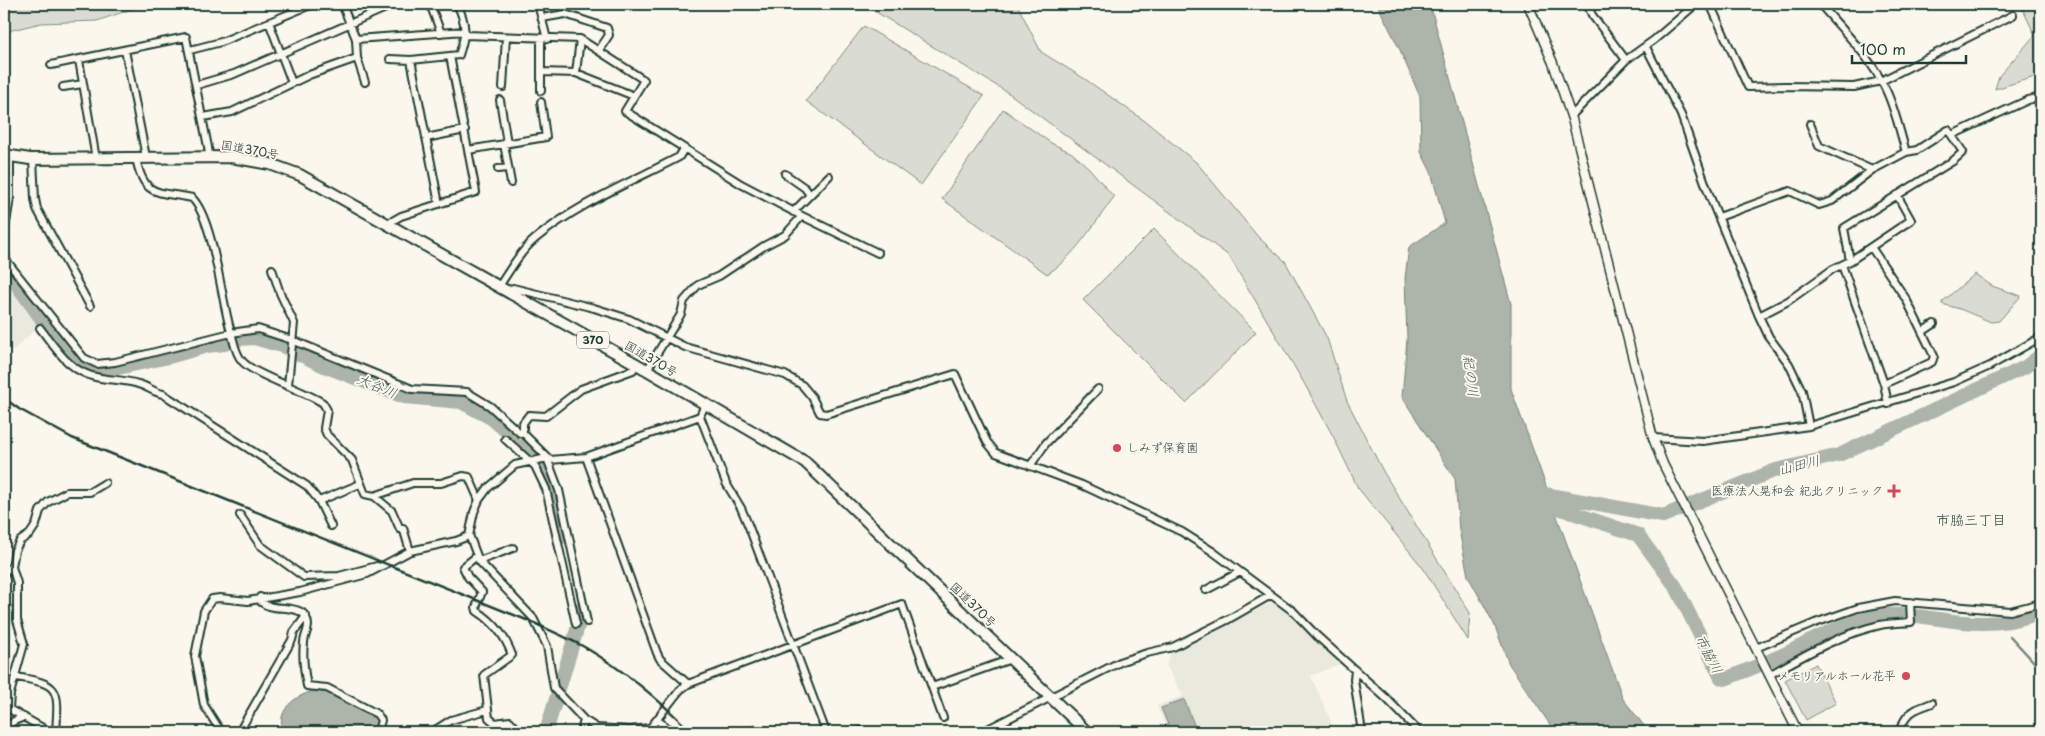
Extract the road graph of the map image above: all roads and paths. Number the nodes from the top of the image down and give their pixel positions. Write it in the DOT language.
graph roads {
  1 [pos="313,4"];
  2 [pos="342,4"];
  3 [pos="395,4"];
  4 [pos="430,4"];
  5 [pos="457,4"];
  6 [pos="538,4"];
  7 [pos="1528,4"];
  8 [pos="1587,4"];
  9 [pos="1686,4"];
  10 [pos="1696,4"];
  11 [pos="1710,4"];
  12 [pos="1820,4"];
  13 [pos="1689,11"];
  14 [pos="2013,15"];
  15 [pos="542,18"];
  16 [pos="269,22"];
  17 [pos="350,23"];
  18 [pos="441,33"];
  19 [pos="466,33"];
  20 [pos="506,36"];
  21 [pos="356,39"];
  22 [pos="544,39"];
  23 [pos="580,39"];
  24 [pos="1646,47"];
  25 [pos="125,50"];
  26 [pos="190,50"];
  27 [pos="599,50"];
  28 [pos="280,53"];
  29 [pos="450,56"];
  30 [pos="357,58"];
  31 [pos="390,59"];
  32 [pos="79,60"];
  33 [pos="412,60"];
  34 [pos="1626,60"];
  35 [pos="51,66"];
  36 [pos="541,72"];
  37 [pos="576,73"];
  38 [pos="1881,81"];
  39 [pos="364,82"];
  40 [pos="292,83"];
  41 [pos="83,84"];
  42 [pos="197,85"];
  43 [pos="62,87"];
  44 [pos="503,87"];
  45 [pos="541,91"];
  46 [pos="634,96"];
  47 [pos="2041,97"];
  48 [pos="500,100"];
  49 [pos="541,102"];
  50 [pos="1571,116"];
  51 [pos="203,117"];
  52 [pos="1810,124"];
  53 [pos="465,130"];
  54 [pos="1952,135"];
  55 [pos="426,138"];
  56 [pos="506,144"];
  57 [pos="684,149"];
  58 [pos="468,150"];
  59 [pos="1906,152"];
  60 [pos="7,155"];
  61 [pos="208,156"];
  62 [pos="141,158"];
  63 [pos="33,159"];
  64 [pos="96,159"];
  65 [pos="508,168"];
  66 [pos="498,169"];
  67 [pos="1872,170"];
  68 [pos="785,174"];
  69 [pos="829,176"];
  70 [pos="510,183"];
  71 [pos="810,195"];
  72 [pos="1897,196"];
  73 [pos="439,204"];
  74 [pos="793,212"];
  75 [pos="802,216"];
  76 [pos="1719,217"];
  77 [pos="387,224"];
  78 [pos="4,235"];
  79 [pos="4,241"];
  80 [pos="1871,247"];
  81 [pos="878,253"];
  82 [pos="1850,261"];
  83 [pos="1842,265"];
  84 [pos="272,268"];
  85 [pos="501,289"];
  86 [pos="90,306"];
  87 [pos="1759,316"];
  88 [pos="1934,324"];
  89 [pos="40,328"];
  90 [pos="1922,332"];
  91 [pos="231,333"];
  92 [pos="2041,337"];
  93 [pos="666,338"];
  94 [pos="292,340"];
  95 [pos="636,364"];
  96 [pos="647,370"];
  97 [pos="1884,384"];
  98 [pos="288,385"];
  99 [pos="1098,389"];
  100 [pos="1888,404"];
  101 [pos="705,405"];
  102 [pos="700,416"];
  103 [pos="1809,426"];
  104 [pos="523,433"];
  105 [pos="1653,438"];
  106 [pos="505,439"];
  107 [pos="586,458"];
  108 [pos="545,459"];
  109 [pos="533,462"];
  110 [pos="1030,466"];
  111 [pos="104,482"];
  112 [pos="360,484"];
  113 [pos="374,496"];
  114 [pos="319,500"];
  115 [pos="479,500"];
  116 [pos="240,515"];
  117 [pos="331,526"];
  118 [pos="469,535"];
  119 [pos="514,548"];
  120 [pos="410,551"];
  121 [pos="478,558"];
  122 [pos="12,567"];
  123 [pos="381,568"];
  124 [pos="1240,572"];
  125 [pos="4,575"];
  126 [pos="1206,590"];
  127 [pos="1271,595"];
  128 [pos="260,597"];
  129 [pos="1910,602"];
  130 [pos="2041,603"];
  131 [pos="306,616"];
  132 [pos="587,622"];
  133 [pos="576,624"];
  134 [pos="304,638"];
  135 [pos="292,639"];
  136 [pos="792,644"];
  137 [pos="1756,648"];
  138 [pos="1011,659"];
  139 [pos="1355,670"];
  140 [pos="1769,675"];
  141 [pos="15,679"];
  142 [pos="688,684"];
  143 [pos="932,687"];
  144 [pos="4,689"];
  145 [pos="1051,698"];
  146 [pos="1932,704"];
  147 [pos="487,710"];
  148 [pos="24,717"];
  149 [pos="943,718"];
  150 [pos="584,720"];
  151 [pos="657,720"];
  152 [pos="4,729"];
  153 [pos="650,730"];
  154 [pos="605,731"];
  155 [pos="50,732"];
  156 [pos="56,732"];
  157 [pos="220,732"];
  158 [pos="238,732"];
  159 [pos="378,732"];
  160 [pos="432,732"];
  161 [pos="520,732"];
  162 [pos="581,732"];
  163 [pos="673,732"];
  164 [pos="748,732"];
  165 [pos="766,732"];
  166 [pos="826,732"];
  167 [pos="854,732"];
  168 [pos="862,732"];
  169 [pos="982,732"];
  170 [pos="1087,732"];
  171 [pos="1362,732"];
  172 [pos="1419,732"];
  173 [pos="1798,732"];
  174 [pos="1898,732"];
  1 -- 16 [label="street"];
  2 -- 17 [label="street"];
  3 -- 17 [label="street"];
  4 -- 18 [label="street"];
  5 -- 19 [label="street"];
  6 -- 15 [label="street"];
  7 -- 50 [label="street"];
  8 -- 34 [label="street"];
  9 -- 13 [label="street"];
  10 -- 13 [label="street"];
  11 -- 38 [label="street"];
  12 -- 38 [label="street"];
  13 -- 24 [label="street"];
  14 -- 38 [label="street"];
  15 -- 22 [label="street"];
  15 -- 27 [label="street"];
  16 -- 26 [label="street"];
  16 -- 28 [label="street"];
  17 -- 21 [label="street"];
  17 -- 28 [label="street"];
  18 -- 19 [label="street"];
  18 -- 21 [label="street"];
  19 -- 20 [label="street"];
  19 -- 29 [label="street"];
  20 -- 22 [label="street"];
  20 -- 44 [label="street"];
  21 -- 30 [label="street"];
  22 -- 23 [label="street"];
  22 -- 36 [label="street"];
  23 -- 27 [label="street"];
  23 -- 37 [label="street"];
  24 -- 34 [label="street"];
  24 -- 76 [label="street"];
  25 -- 26 [label="street"];
  25 -- 32 [label="street"];
  25 -- 62 [label="street"];
  26 -- 42 [label="street"];
  27 -- 46 [label="street"];
  28 -- 40 [label="street"];
  28 -- 42 [label="street"];
  29 -- 33 [label="street"];
  29 -- 53 [label="street"];
  30 -- 39 [label="street"];
  30 -- 40 [label="street"];
  31 -- 33 [label="street"];
  32 -- 35 [label="street"];
  32 -- 41 [label="street"];
  33 -- 55 [label="street"];
  34 -- 50 [label="street"];
  36 -- 37 [label="street"];
  36 -- 45 [label="street"];
  37 -- 46 [label="street"];
  38 -- 59 [label="street"];
  40 -- 51 [label="street"];
  41 -- 43 [label="street"];
  41 -- 64 [label="street"];
  42 -- 51 [label="street"];
  46 -- 57 [label="street"];
  47 -- 54 [label="street"];
  48 -- 56 [label="street"];
  49 -- 56 [label="street"];
  50 -- 105 [label="street"];
  51 -- 61 [label="street"];
  52 -- 67 [label="street"];
  53 -- 55 [label="street"];
  53 -- 58 [label="street"];
  54 -- 59 [label="street"];
  54 -- 72 [label="street"];
  55 -- 73 [label="street"];
  56 -- 58 [label="street"];
  56 -- 65 [label="street"];
  57 -- 74 [label="street"];
  57 -- 85 [label="street"];
  58 -- 73 [label="street"];
  59 -- 67 [label="street"];
  60 -- 63 [label="highway, 国道370号 / 370"];
  60 -- 78 [label="street"];
  61 -- 62 [label="highway, 国道370号 / 370"];
  61 -- 77 [label="highway, 国道370号 / 370"];
  62 -- 64 [label="highway, 国道370号 / 370"];
  62 -- 91 [label="street"];
  63 -- 64 [label="highway, 国道370号 / 370"];
  63 -- 86 [label="street"];
  65 -- 66 [label="street"];
  65 -- 70 [label="street"];
  67 -- 76 [label="street"];
  68 -- 71 [label="street"];
  69 -- 71 [label="street"];
  71 -- 74 [label="street"];
  72 -- 80 [label="street"];
  72 -- 82 [label="street"];
  73 -- 77 [label="street"];
  74 -- 75 [label="street"];
  75 -- 81 [label="street"];
  75 -- 93 [label="street"];
  76 -- 87 [label="street"];
  77 -- 85 [label="highway, 国道370号 / 370"];
  79 -- 91 [label="street"];
  80 -- 82 [label="street"];
  80 -- 90 [label="street"];
  82 -- 83 [label="street"];
  83 -- 87 [label="street"];
  83 -- 97 [label="street"];
  84 -- 94 [label="street"];
  85 -- 93 [label="street"];
  85 -- 95 [label="highway, 国道370号 / 370"];
  87 -- 103 [label="street"];
  88 -- 90 [label="street"];
  89 -- 114 [label="street"];
  90 -- 97 [label="street"];
  91 -- 94 [label="street"];
  91 -- 98 [label="street"];
  92 -- 100 [label="street"];
  93 -- 96 [label="street"];
  93 -- 110 [label="street"];
  94 -- 98 [label="street"];
  94 -- 104 [label="street"];
  95 -- 96 [label="highway, 国道370号 / 370"];
  95 -- 104 [label="street"];
  96 -- 101 [label="highway, 国道370号 / 370"];
  97 -- 100 [label="street"];
  98 -- 112 [label="street"];
  99 -- 110 [label="street"];
  100 -- 103 [label="street"];
  101 -- 102 [label="street"];
  101 -- 138 [label="highway, 国道370号 / 370"];
  102 -- 107 [label="street"];
  102 -- 136 [label="street"];
  103 -- 105 [label="street"];
  104 -- 108 [label="street"];
  105 -- 137 [label="street"];
  106 -- 109 [label="street"];
  107 -- 108 [label="street"];
  107 -- 142 [label="street"];
  108 -- 109 [label="street"];
  108 -- 132 [label="street"];
  109 -- 115 [label="street"];
  109 -- 133 [label="street"];
  110 -- 124 [label="street"];
  111 -- 122 [label="street"];
  112 -- 113 [label="street"];
  112 -- 114 [label="street"];
  113 -- 115 [label="street"];
  113 -- 120 [label="street"];
  114 -- 117 [label="street"];
  115 -- 118 [label="street"];
  116 -- 123 [label="street"];
  118 -- 120 [label="street"];
  118 -- 121 [label="street"];
  119 -- 121 [label="street"];
  120 -- 123 [label="street"];
  121 -- 147 [label="street"];
  121 -- 150 [label="street"];
  122 -- 125 [label="street"];
  122 -- 141 [label="street"];
  123 -- 128 [label="street"];
  124 -- 126 [label="street"];
  124 -- 127 [label="street"];
  127 -- 139 [label="street"];
  127 -- 145 [label="street"];
  128 -- 131 [label="street"];
  128 -- 157 [label="street"];
  129 -- 130 [label="street"];
  129 -- 137 [label="street"];
  129 -- 140 [label="street"];
  131 -- 134 [label="street"];
  131 -- 135 [label="street"];
  134 -- 135 [label="street"];
  134 -- 159 [label="street"];
  135 -- 158 [label="street"];
  136 -- 142 [label="street"];
  136 -- 143 [label="street"];
  136 -- 166 [label="street"];
  137 -- 140 [label="street"];
  138 -- 143 [label="street"];
  138 -- 145 [label="highway, 国道370号 / 370"];
  139 -- 171 [label="street"];
  139 -- 172 [label="street"];
  140 -- 173 [label="street"];
  141 -- 144 [label="street"];
  141 -- 148 [label="street"];
  141 -- 156 [label="street"];
  142 -- 151 [label="street"];
  143 -- 149 [label="street"];
  145 -- 169 [label="street"];
  145 -- 170 [label="highway, 国道370号 / 370"];
  146 -- 174 [label="street"];
  147 -- 160 [label="street"];
  147 -- 161 [label="street"];
  148 -- 152 [label="street"];
  148 -- 155 [label="street"];
  150 -- 154 [label="street"];
  150 -- 162 [label="street"];
  151 -- 153 [label="street"];
  151 -- 163 [label="street"];
  153 -- 154 [label="street"];
  164 -- 165 [label="street"];
  167 -- 168 [label="street"];
}
